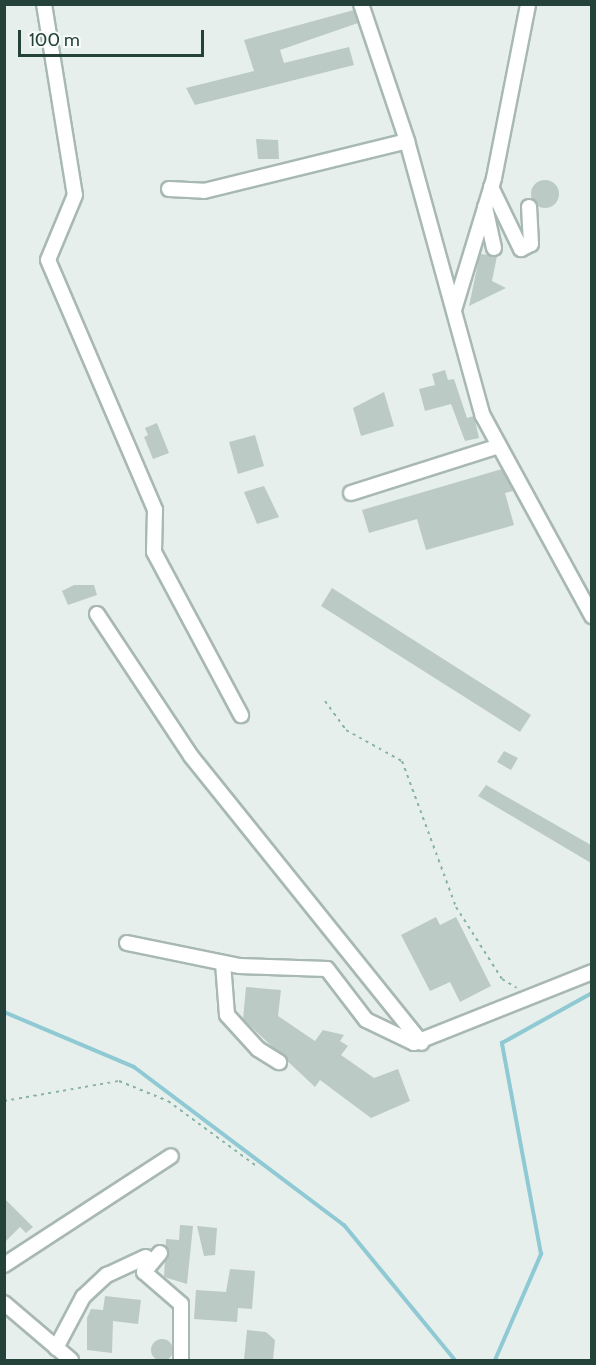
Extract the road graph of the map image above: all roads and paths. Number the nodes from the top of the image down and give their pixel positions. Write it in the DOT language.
graph roads {
  1 [pos="44,4"];
  2 [pos="361,4"];
  3 [pos="528,4"];
  4 [pos="407,141"];
  5 [pos="491,187"];
  6 [pos="169,189"];
  7 [pos="485,207"];
  8 [pos="529,207"];
  9 [pos="494,248"];
  10 [pos="454,312"];
  11 [pos="496,447"];
  12 [pos="351,493"];
  13 [pos="97,614"];
  14 [pos="591,616"];
  15 [pos="325,701"];
  16 [pos="241,715"];
  17 [pos="127,943"];
  18 [pos="223,963"];
  19 [pos="591,972"];
  20 [pos="530,996"];
  21 [pos="422,1043"];
  22 [pos="279,1062"];
  23 [pos="4,1101"];
  24 [pos="171,1156"];
  25 [pos="255,1165"];
  26 [pos="4,1265"];
  27 [pos="4,1303"];
  28 [pos="56,1348"];
  29 [pos="71,1360"];
  30 [pos="181,1360"];
  1 -- 16 [label="street"];
  2 -- 4 [label="street"];
  3 -- 5 [label="street"];
  4 -- 6 [label="street"];
  4 -- 10 [label="street"];
  5 -- 7 [label="street"];
  5 -- 8 [label="street"];
  7 -- 9 [label="street"];
  7 -- 10 [label="street"];
  10 -- 11 [label="street"];
  11 -- 12 [label="street"];
  11 -- 14 [label="street"];
  13 -- 21 [label="street"];
  15 -- 20 [label="path"];
  17 -- 18 [label="street"];
  18 -- 21 [label="street"];
  18 -- 22 [label="street"];
  19 -- 20 [label="street"];
  20 -- 21 [label="street"];
  23 -- 25 [label="path"];
  24 -- 26 [label="street"];
  27 -- 28 [label="street"];
  28 -- 29 [label="street"];
  28 -- 30 [label="street"];
}
